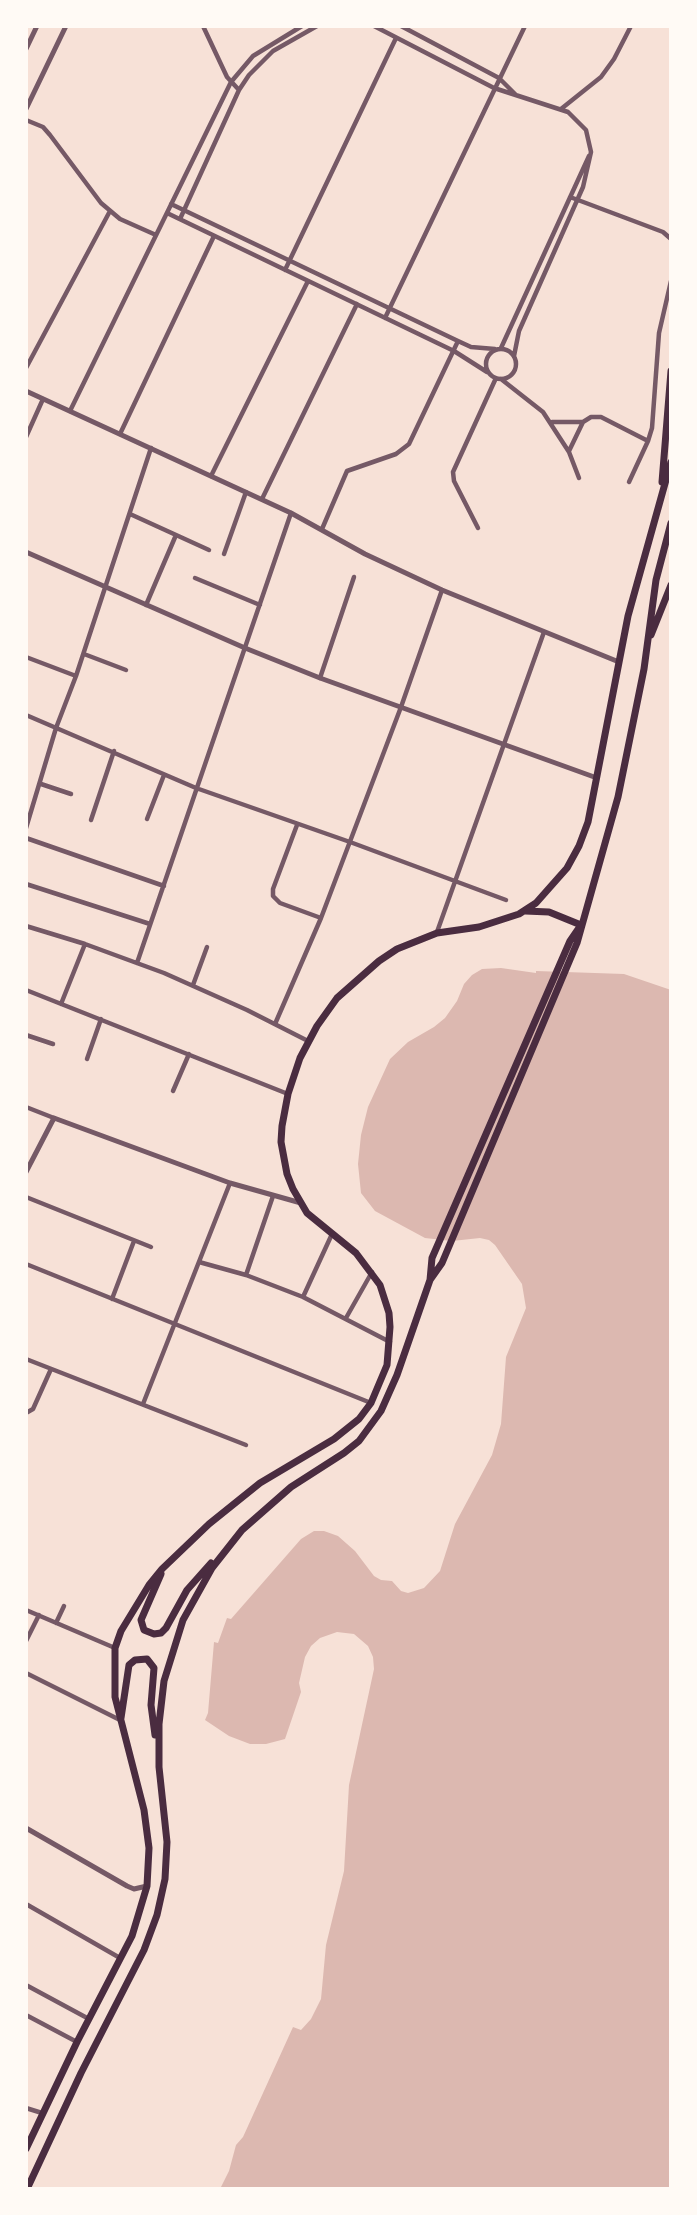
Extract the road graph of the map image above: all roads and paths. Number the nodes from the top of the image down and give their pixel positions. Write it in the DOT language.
graph roads {
  1 [pos="37,26"];
  2 [pos="66,26"];
  3 [pos="203,26"];
  4 [pos="302,26"];
  5 [pos="317,26"];
  6 [pos="374,26"];
  7 [pos="401,26"];
  8 [pos="525,26"];
  9 [pos="631,26"];
  10 [pos="396,38"];
  11 [pos="26,49"];
  12 [pos="499,78"];
  13 [pos="231,82"];
  14 [pos="494,88"];
  15 [pos="239,90"];
  16 [pos="517,95"];
  17 [pos="26,109"];
  18 [pos="561,109"];
  19 [pos="26,120"];
  20 [pos="590,152"];
  21 [pos="570,197"];
  22 [pos="577,199"];
  23 [pos="171,204"];
  24 [pos="110,211"];
  25 [pos="184,211"];
  26 [pos="167,213"];
  27 [pos="180,219"];
  28 [pos="156,235"];
  29 [pos="214,236"];
  30 [pos="238,237"];
  31 [pos="671,239"];
  32 [pos="234,245"];
  33 [pos="289,262"];
  34 [pos="285,270"];
  35 [pos="308,281"];
  36 [pos="671,281"];
  37 [pos="357,304"];
  38 [pos="390,310"];
  39 [pos="386,318"];
  40 [pos="458,341"];
  41 [pos="498,349"];
  42 [pos="454,351"];
  43 [pos="514,356"];
  44 [pos="26,368"];
  45 [pos="671,371"];
  46 [pos="487,372"];
  47 [pos="498,379"];
  48 [pos="26,391"];
  49 [pos="43,399"];
  50 [pos="70,411"];
  51 [pos="551,422"];
  52 [pos="583,422"];
  53 [pos="120,434"];
  54 [pos="26,437"];
  55 [pos="648,441"];
  56 [pos="151,449"];
  57 [pos="569,452"];
  58 [pos="671,462"];
  59 [pos="211,476"];
  60 [pos="579,478"];
  61 [pos="629,482"];
  62 [pos="246,492"];
  63 [pos="660,496"];
  64 [pos="262,499"];
  65 [pos="291,513"];
  66 [pos="130,514"];
  67 [pos="671,523"];
  68 [pos="478,528"];
  69 [pos="322,529"];
  70 [pos="176,535"];
  71 [pos="209,550"];
  72 [pos="26,552"];
  73 [pos="224,554"];
  74 [pos="195,578"];
  75 [pos="354,578"];
  76 [pos="671,585"];
  77 [pos="106,587"];
  78 [pos="442,590"];
  79 [pos="146,605"];
  80 [pos="260,605"];
  81 [pos="544,632"];
  82 [pos="648,642"];
  83 [pos="245,648"];
  84 [pos="84,654"];
  85 [pos="26,657"];
  86 [pos="619,662"];
  87 [pos="126,670"];
  88 [pos="76,676"];
  89 [pos="320,678"];
  90 [pos="401,707"];
  91 [pos="26,715"];
  92 [pos="56,728"];
  93 [pos="503,744"];
  94 [pos="114,751"];
  95 [pos="164,775"];
  96 [pos="597,778"];
  97 [pos="41,784"];
  98 [pos="196,789"];
  99 [pos="71,794"];
  100 [pos="147,819"];
  101 [pos="91,820"];
  102 [pos="297,825"];
  103 [pos="26,828"];
  104 [pos="26,838"];
  105 [pos="350,842"];
  106 [pos="454,881"];
  107 [pos="26,884"];
  108 [pos="163,886"];
  109 [pos="506,900"];
  110 [pos="525,911"];
  111 [pos="321,919"];
  112 [pos="150,924"];
  113 [pos="581,925"];
  114 [pos="26,926"];
  115 [pos="437,933"];
  116 [pos="85,944"];
  117 [pos="207,947"];
  118 [pos="137,962"];
  119 [pos="193,985"];
  120 [pos="26,990"];
  121 [pos="61,1004"];
  122 [pos="101,1019"];
  123 [pos="275,1024"];
  124 [pos="26,1035"];
  125 [pos="308,1041"];
  126 [pos="53,1044"];
  127 [pos="189,1054"];
  128 [pos="87,1059"];
  129 [pos="173,1091"];
  130 [pos="288,1094"];
  131 [pos="26,1107"];
  132 [pos="54,1118"];
  133 [pos="26,1172"];
  134 [pos="230,1183"];
  135 [pos="273,1196"];
  136 [pos="26,1197"];
  137 [pos="300,1203"];
  138 [pos="332,1234"];
  139 [pos="134,1241"];
  140 [pos="151,1247"];
  141 [pos="199,1262"];
  142 [pos="26,1264"];
  143 [pos="372,1272"];
  144 [pos="246,1275"];
  145 [pos="303,1297"];
  146 [pos="112,1299"];
  147 [pos="346,1318"];
  148 [pos="175,1323"];
  149 [pos="390,1342"];
  150 [pos="26,1359"];
  151 [pos="51,1369"];
  152 [pos="371,1403"];
  153 [pos="143,1404"];
  154 [pos="26,1413"];
  155 [pos="246,1445"];
  156 [pos="221,1555"];
  157 [pos="162,1570"];
  158 [pos="64,1606"];
  159 [pos="26,1610"];
  160 [pos="39,1615"];
  161 [pos="56,1623"];
  162 [pos="26,1641"];
  163 [pos="115,1648"];
  164 [pos="26,1673"];
  165 [pos="121,1720"];
  166 [pos="158,1742"];
  167 [pos="26,1828"];
  168 [pos="147,1886"];
  169 [pos="26,1904"];
  170 [pos="120,1958"];
  171 [pos="26,1985"];
  172 [pos="26,2015"];
  173 [pos="89,2019"];
  174 [pos="77,2042"];
  175 [pos="26,2108"];
  176 [pos="42,2113"];
  177 [pos="26,2149"];
  178 [pos="27,2189"];
  1 -- 11 [label="street"];
  2 -- 17 [label="street"];
  3 -- 13 [label="street"];
  4 -- 13 [label="street"];
  5 -- 15 [label="street"];
  6 -- 10 [label="street"];
  7 -- 12 [label="street"];
  8 -- 12 [label="street"];
  9 -- 18 [label="street"];
  10 -- 14 [label="street"];
  10 -- 33 [label="street"];
  12 -- 14 [label="street"];
  12 -- 16 [label="street"];
  13 -- 15 [label="street"];
  13 -- 23 [label="street"];
  14 -- 16 [label="street"];
  14 -- 38 [label="street"];
  15 -- 25 [label="street"];
  16 -- 18 [label="street"];
  18 -- 20 [label="street"];
  19 -- 24 [label="street"];
  20 -- 21 [label="street"];
  20 -- 22 [label="street"];
  21 -- 22 [label="street"];
  21 -- 41 [label="street"];
  22 -- 31 [label="street"];
  22 -- 43 [label="street"];
  23 -- 25 [label="street"];
  23 -- 26 [label="street"];
  24 -- 28 [label="street"];
  24 -- 44 [label="street"];
  25 -- 27 [label="street"];
  25 -- 30 [label="street"];
  26 -- 27 [label="street"];
  26 -- 28 [label="street"];
  27 -- 29 [label="street"];
  28 -- 50 [label="street"];
  29 -- 32 [label="street"];
  29 -- 53 [label="street"];
  30 -- 32 [label="street"];
  30 -- 33 [label="street"];
  32 -- 34 [label="street"];
  33 -- 34 [label="street"];
  33 -- 38 [label="street"];
  34 -- 35 [label="street"];
  35 -- 37 [label="street"];
  35 -- 59 [label="street"];
  36 -- 55 [label="street"];
  37 -- 39 [label="street"];
  37 -- 64 [label="street"];
  38 -- 39 [label="street"];
  38 -- 40 [label="street"];
  39 -- 42 [label="street"];
  40 -- 41 [label="street"];
  40 -- 42 [label="street"];
  41 -- 43 [label="street"];
  41 -- 46 [label="street"];
  42 -- 46 [label="street"];
  42 -- 69 [label="street"];
  43 -- 47 [label="street"];
  45 -- 63 [label="highway"];
  46 -- 47 [label="street"];
  47 -- 51 [label="street"];
  47 -- 68 [label="street"];
  48 -- 49 [label="street"];
  49 -- 50 [label="street"];
  49 -- 54 [label="street"];
  50 -- 53 [label="street"];
  51 -- 52 [label="street"];
  51 -- 57 [label="street"];
  52 -- 55 [label="street"];
  52 -- 57 [label="street"];
  53 -- 56 [label="street"];
  55 -- 61 [label="street"];
  56 -- 59 [label="street"];
  56 -- 66 [label="street"];
  57 -- 60 [label="street"];
  58 -- 63 [label="highway"];
  59 -- 62 [label="street"];
  62 -- 64 [label="street"];
  62 -- 73 [label="street"];
  63 -- 86 [label="highway"];
  64 -- 65 [label="street"];
  65 -- 69 [label="street"];
  65 -- 80 [label="street"];
  66 -- 70 [label="street"];
  66 -- 77 [label="street"];
  67 -- 82 [label="highway"];
  69 -- 78 [label="street"];
  70 -- 71 [label="street"];
  70 -- 79 [label="street"];
  72 -- 77 [label="street"];
  74 -- 80 [label="street"];
  75 -- 89 [label="street"];
  76 -- 82 [label="highway"];
  77 -- 79 [label="street"];
  77 -- 84 [label="street"];
  78 -- 81 [label="street"];
  78 -- 90 [label="street"];
  79 -- 83 [label="street"];
  80 -- 83 [label="street"];
  81 -- 86 [label="street"];
  81 -- 93 [label="street"];
  82 -- 113 [label="highway"];
  83 -- 89 [label="street"];
  83 -- 98 [label="street"];
  84 -- 87 [label="street"];
  84 -- 88 [label="street"];
  85 -- 88 [label="street"];
  86 -- 96 [label="highway"];
  88 -- 92 [label="street"];
  89 -- 90 [label="street"];
  90 -- 93 [label="street"];
  90 -- 105 [label="street"];
  91 -- 92 [label="street"];
  92 -- 94 [label="street"];
  92 -- 97 [label="street"];
  93 -- 96 [label="street"];
  93 -- 106 [label="street"];
  94 -- 95 [label="street"];
  94 -- 101 [label="street"];
  95 -- 98 [label="street"];
  95 -- 100 [label="street"];
  96 -- 110 [label="highway"];
  97 -- 99 [label="street"];
  97 -- 103 [label="street"];
  98 -- 102 [label="street"];
  98 -- 108 [label="street"];
  102 -- 105 [label="street"];
  102 -- 111 [label="street"];
  104 -- 108 [label="street"];
  105 -- 106 [label="street"];
  105 -- 111 [label="street"];
  106 -- 109 [label="street"];
  106 -- 115 [label="street"];
  107 -- 112 [label="street"];
  108 -- 112 [label="street"];
  110 -- 113 [label="highway"];
  110 -- 115 [label="highway"];
  111 -- 123 [label="street"];
  112 -- 118 [label="street"];
  113 -- 156 [label="highway"];
  114 -- 116 [label="street"];
  115 -- 125 [label="highway"];
  116 -- 118 [label="street"];
  116 -- 121 [label="street"];
  117 -- 119 [label="street"];
  118 -- 119 [label="street"];
  119 -- 123 [label="street"];
  120 -- 121 [label="street"];
  121 -- 122 [label="street"];
  122 -- 127 [label="street"];
  122 -- 128 [label="street"];
  123 -- 125 [label="street"];
  124 -- 126 [label="street"];
  125 -- 130 [label="highway"];
  127 -- 129 [label="street"];
  127 -- 130 [label="street"];
  130 -- 137 [label="highway"];
  131 -- 132 [label="street"];
  132 -- 133 [label="street"];
  132 -- 134 [label="street"];
  134 -- 135 [label="street"];
  134 -- 141 [label="street"];
  135 -- 137 [label="street"];
  135 -- 144 [label="street"];
  136 -- 139 [label="street"];
  137 -- 138 [label="highway"];
  138 -- 143 [label="highway"];
  138 -- 145 [label="street"];
  139 -- 140 [label="street"];
  139 -- 146 [label="street"];
  141 -- 144 [label="street"];
  141 -- 148 [label="street"];
  142 -- 146 [label="street"];
  143 -- 147 [label="street"];
  143 -- 149 [label="highway"];
  144 -- 145 [label="street"];
  145 -- 147 [label="street"];
  146 -- 148 [label="street"];
  147 -- 149 [label="street"];
  148 -- 152 [label="street"];
  148 -- 153 [label="street"];
  149 -- 152 [label="highway"];
  150 -- 151 [label="street"];
  151 -- 153 [label="street"];
  151 -- 154 [label="street"];
  152 -- 157 [label="highway"];
  153 -- 155 [label="street"];
  156 -- 157 [label="highway"];
  156 -- 166 [label="highway"];
  157 -- 163 [label="highway"];
  158 -- 161 [label="street"];
  159 -- 160 [label="street"];
  160 -- 161 [label="street"];
  160 -- 162 [label="street"];
  161 -- 163 [label="street"];
  163 -- 165 [label="highway"];
  164 -- 165 [label="street"];
  165 -- 166 [label="highway"];
  165 -- 168 [label="highway"];
  166 -- 178 [label="highway"];
  167 -- 168 [label="street"];
  168 -- 170 [label="highway"];
  169 -- 170 [label="street"];
  170 -- 173 [label="highway"];
  171 -- 173 [label="street"];
  172 -- 174 [label="street"];
  173 -- 174 [label="highway"];
  174 -- 176 [label="highway"];
  175 -- 176 [label="street"];
  176 -- 177 [label="highway"];
}
